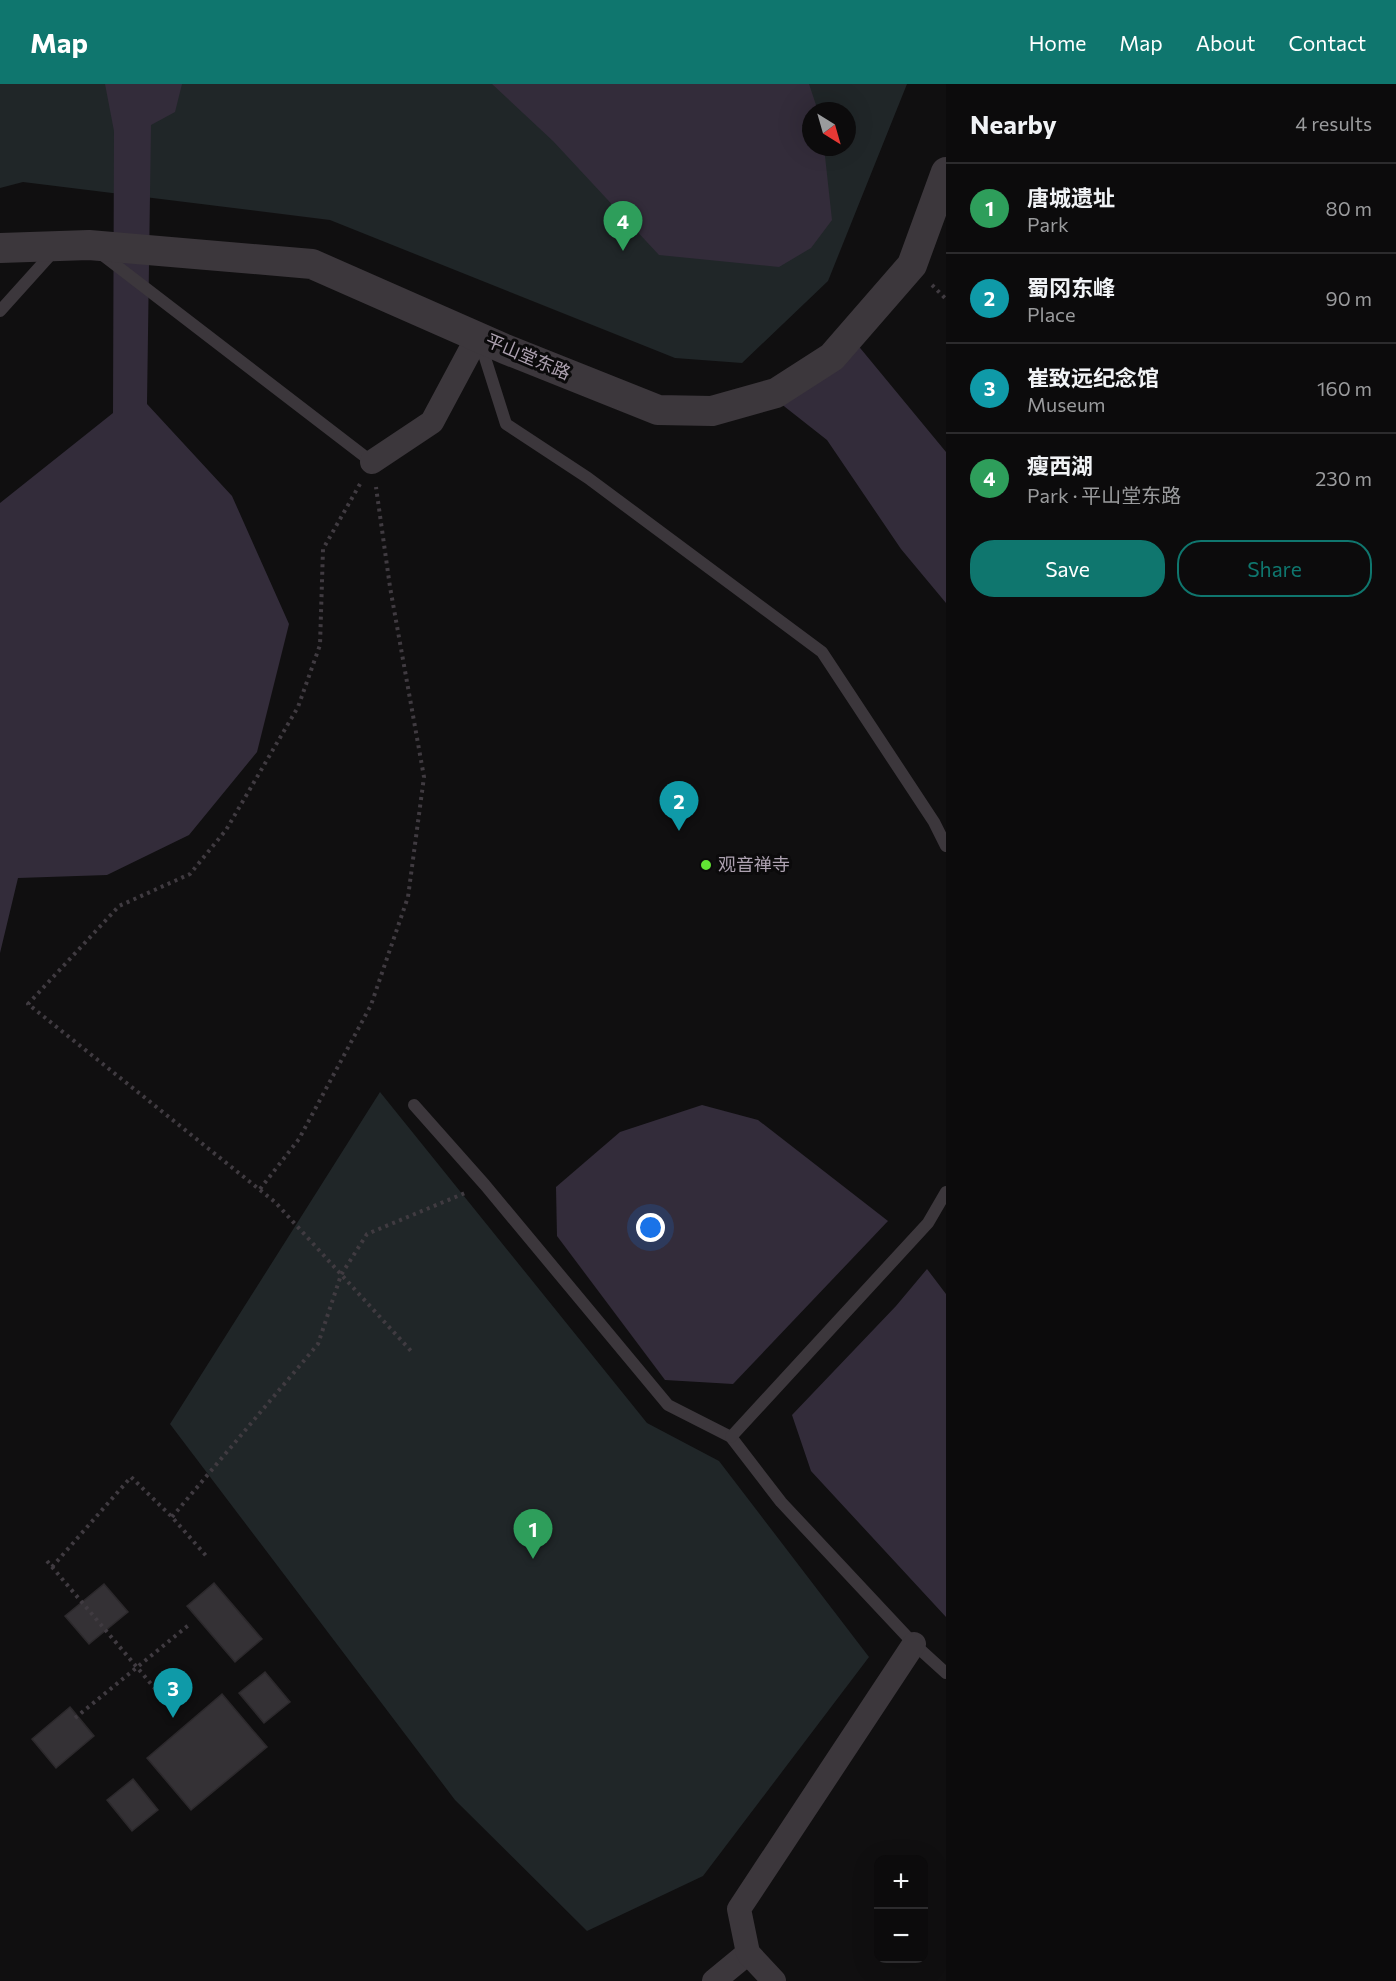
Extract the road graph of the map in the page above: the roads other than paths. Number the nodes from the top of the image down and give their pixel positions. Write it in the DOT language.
graph roads {
  1 [pos="946,172"];
  2 [pos="89,245"];
  3 [pos="59,246"];
  4 [pos="0,248"];
  5 [pos="0,310"];
  6 [pos="478,336"];
  7 [pos="372,462"];
  8 [pos="946,846"];
  9 [pos="414,1105"];
  10 [pos="946,1192"];
  11 [pos="731,1437"];
  12 [pos="914,1644"];
  13 [pos="946,1673"];
  14 [pos="748,1953"];
  15 [pos="714,1981"];
  16 [pos="774,1981"];
  1 -- 6 [label="street, 平山堂东路"];
  2 -- 3 [label="street, 平山堂东路"];
  2 -- 6 [label="street, 平山堂东路"];
  2 -- 7 [label="lane"];
  3 -- 4 [label="street, 平山堂东路"];
  3 -- 5 [label="lane"];
  6 -- 7 [label="street"];
  6 -- 8 [label="lane"];
  9 -- 11 [label="lane"];
  10 -- 11 [label="lane"];
  11 -- 12 [label="lane"];
  12 -- 13 [label="lane"];
  12 -- 14 [label="street"];
  14 -- 15 [label="street"];
  14 -- 16 [label="street"];
}
